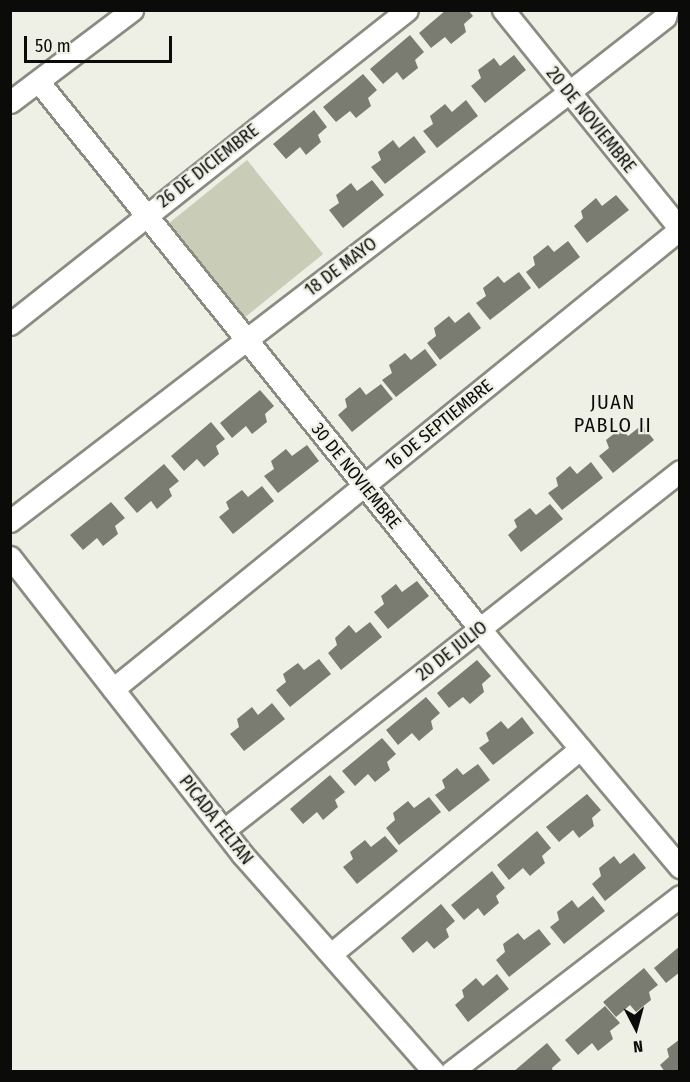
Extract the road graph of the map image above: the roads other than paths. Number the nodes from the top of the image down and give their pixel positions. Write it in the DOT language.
graph roads {
  1 [pos="132,10"];
  2 [pos="406,10"];
  3 [pos="503,10"];
  4 [pos="667,10"];
  5 [pos="38,81"];
  6 [pos="569,92"];
  7 [pos="10,102"];
  8 [pos="147,214"];
  9 [pos="680,229"];
  10 [pos="10,324"];
  11 [pos="246,340"];
  12 [pos="680,471"];
  13 [pos="363,486"];
  14 [pos="10,520"];
  15 [pos="10,557"];
  16 [pos="480,629"];
  17 [pos="113,689"];
  18 [pos="580,749"];
  19 [pos="224,830"];
  20 [pos="680,867"];
  21 [pos="680,896"];
  22 [pos="331,954"];
  23 [pos="435,1071"];
  24 [pos="451,1071"];
  1 -- 5 [label="street"];
  2 -- 8 [label="street, 26 DE DICIEMBRE"];
  3 -- 6 [label="street, 20 DE NOVIEMBRE"];
  4 -- 6 [label="street, 18 DE MAYO"];
  5 -- 7 [label="street"];
  5 -- 8 [label="street, 30 DE NOVIEMBRE"];
  6 -- 9 [label="street, 20 DE NOVIEMBRE"];
  6 -- 11 [label="street, 18 DE MAYO"];
  8 -- 10 [label="street, 26 DE DICIEMBRE"];
  8 -- 11 [label="street, 30 DE NOVIEMBRE"];
  9 -- 13 [label="street, 16 DE SEPTIEMBRE"];
  11 -- 13 [label="street, 30 DE NOVIEMBRE"];
  11 -- 14 [label="street, 18 DE MAYO"];
  12 -- 16 [label="street, 20 DE JULIO"];
  13 -- 16 [label="street, 30 DE NOVIEMBRE"];
  13 -- 17 [label="street, 16 DE SEPTIEMBRE"];
  15 -- 17 [label="street, PICADA FELTAN"];
  16 -- 18 [label="street, 30 DE NOVIEMBRE"];
  16 -- 19 [label="street, 20 DE JULIO"];
  17 -- 19 [label="street, PICADA FELTAN"];
  18 -- 20 [label="street, 30 DE NOVIEMBRE"];
  18 -- 22 [label="street"];
  19 -- 22 [label="street, PICADA FELTAN"];
  21 -- 24 [label="street"];
  22 -- 23 [label="street, PICADA FELTAN"];
}
